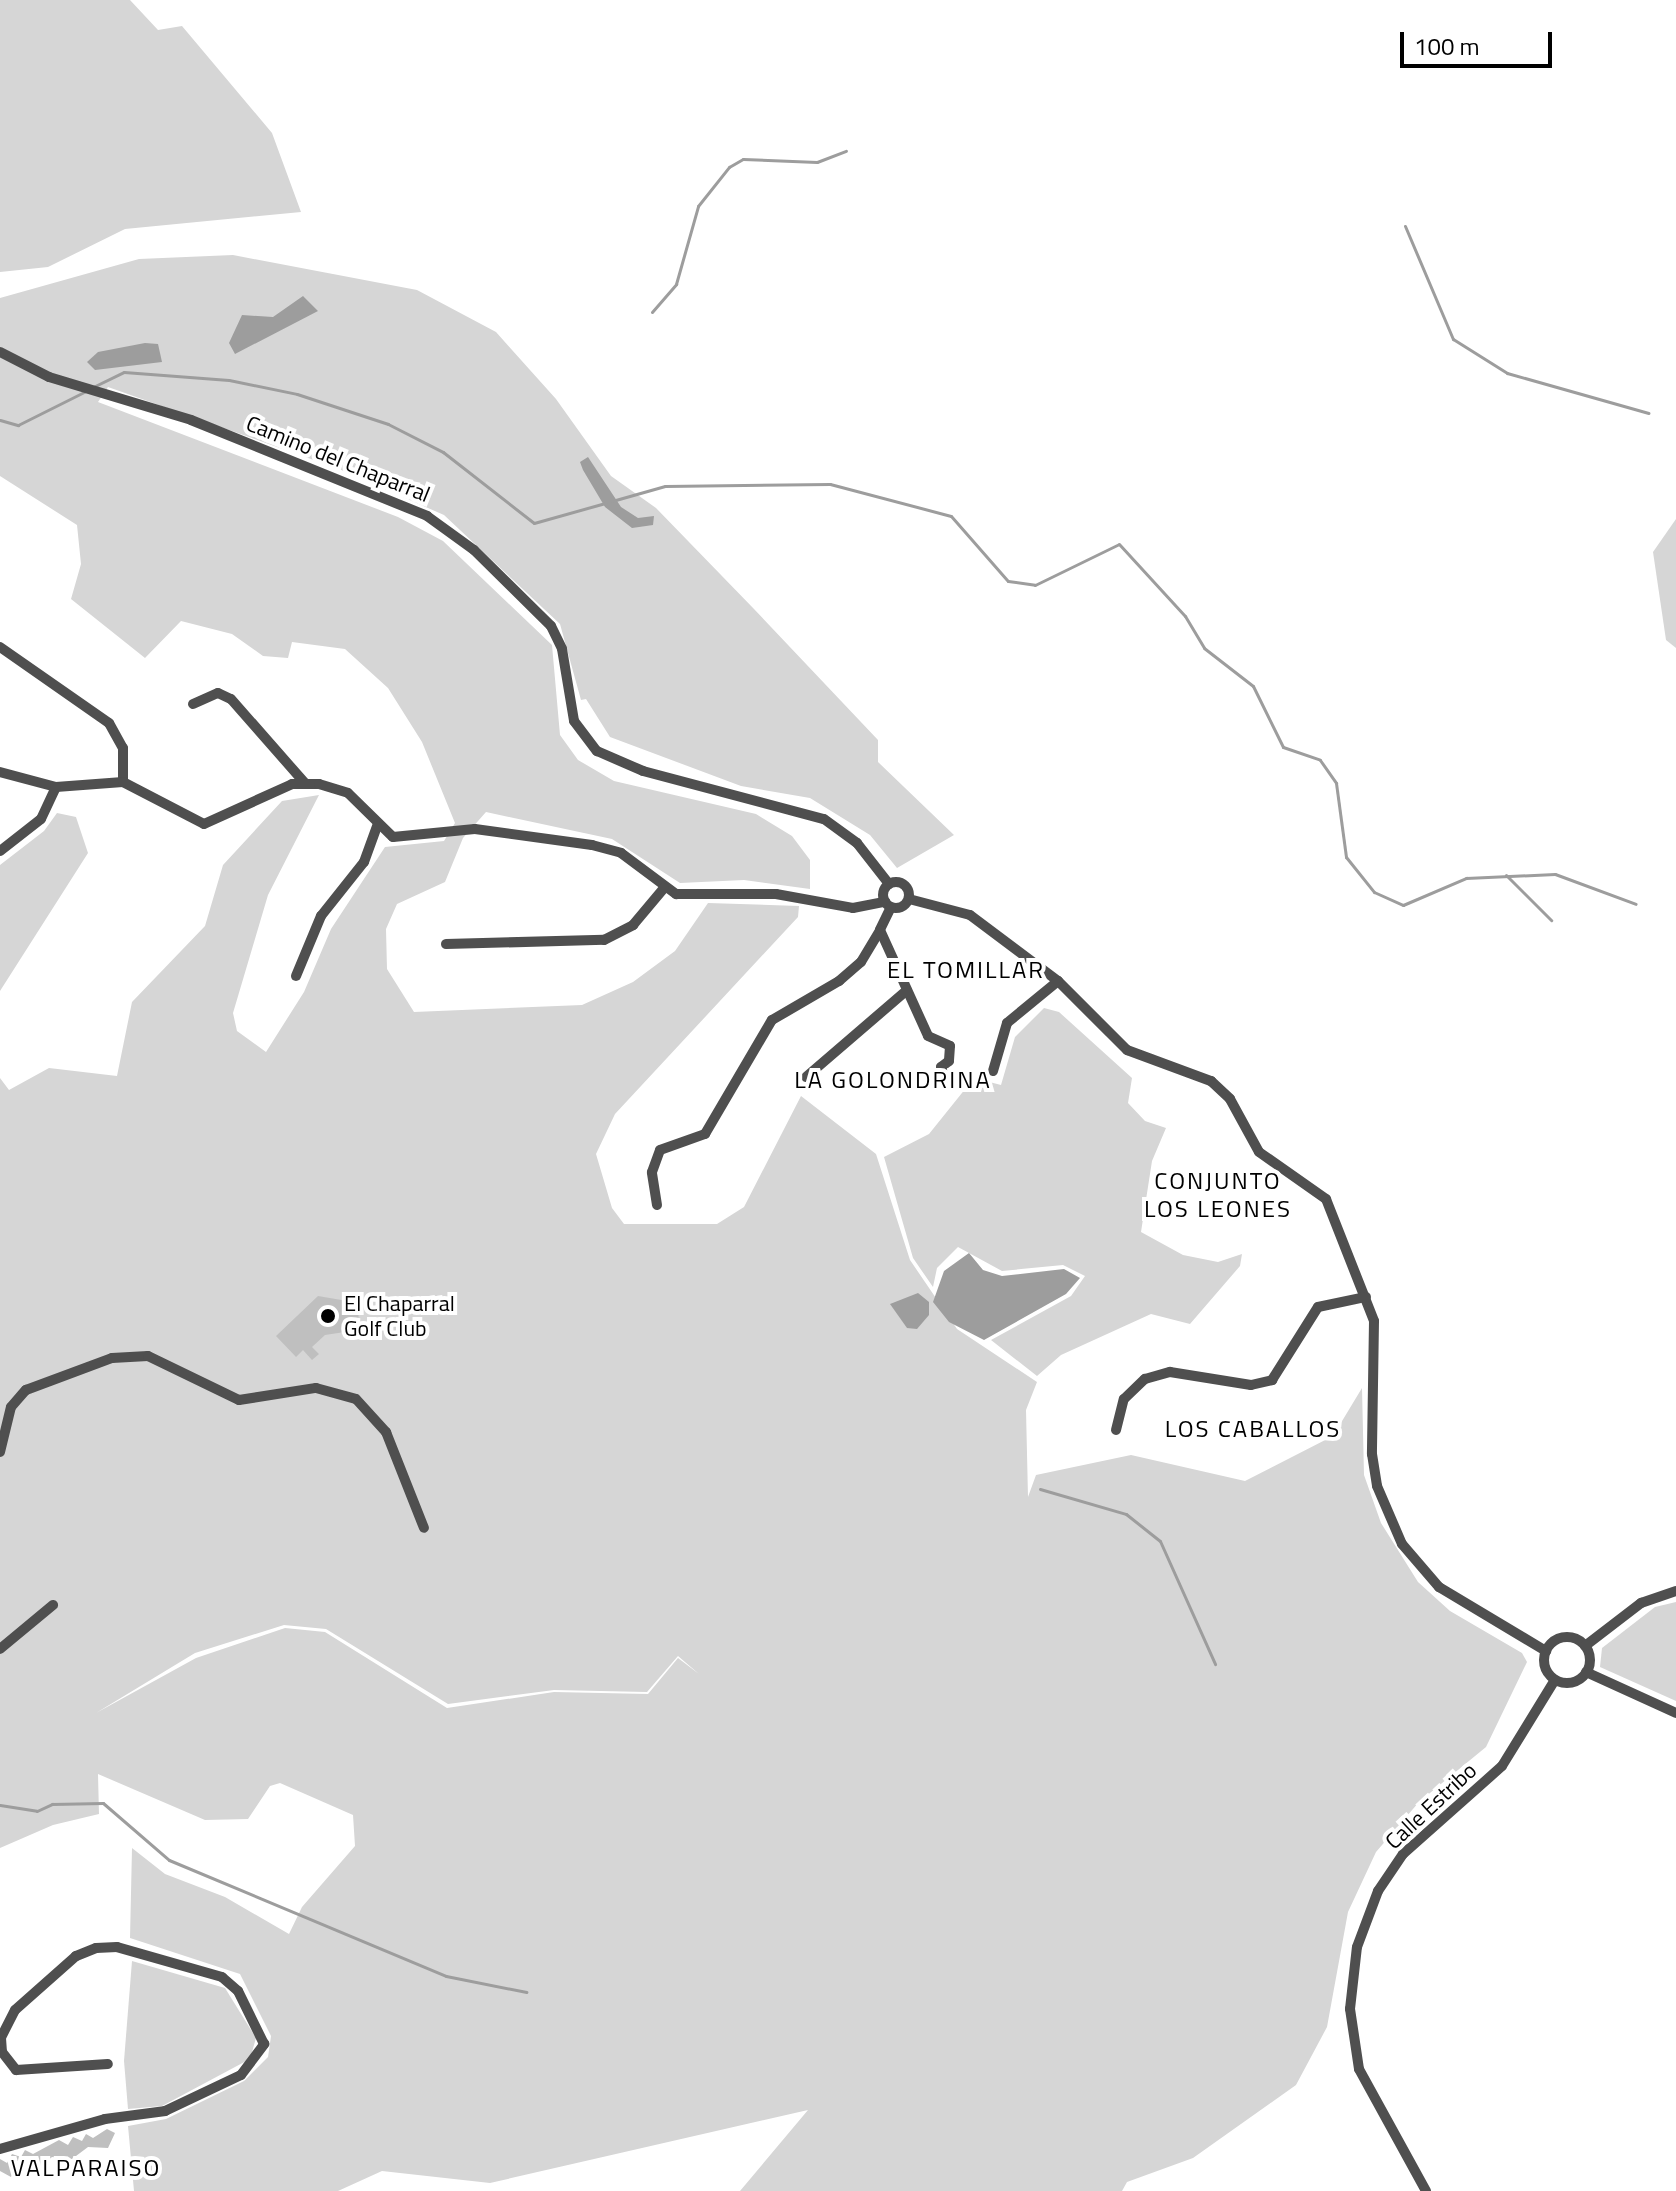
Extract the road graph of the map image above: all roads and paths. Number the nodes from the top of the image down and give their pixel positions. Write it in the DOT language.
graph roads {
  1 [pos="0,352"];
  2 [pos="0,647"];
  3 [pos="193,704"];
  4 [pos="0,772"];
  5 [pos="123,782"];
  6 [pos="304,782"];
  7 [pos="56,787"];
  8 [pos="377,826"];
  9 [pos="0,851"];
  10 [pos="889,884"];
  11 [pos="664,888"];
  12 [pos="909,899"];
  13 [pos="888,904"];
  14 [pos="880,930"];
  15 [pos="446,944"];
  16 [pos="296,976"];
  17 [pos="1058,981"];
  18 [pos="907,990"];
  19 [pos="993,1071"];
  20 [pos="806,1077"];
  21 [pos="948,1087"];
  22 [pos="657,1205"];
  23 [pos="1366,1297"];
  24 [pos="1116,1430"];
  25 [pos="0,1452"];
  26 [pos="424,1528"];
  27 [pos="1676,1591"];
  28 [pos="53,1605"];
  29 [pos="1585,1646"];
  30 [pos="0,1649"];
  31 [pos="1546,1651"];
  32 [pos="1586,1672"];
  33 [pos="1555,1680"];
  34 [pos="1676,1713"];
  35 [pos="108,2064"];
  36 [pos="0,2141"];
  37 [pos="17,2144"];
  38 [pos="0,2149"];
  39 [pos="1426,2191"];
  1 -- 10 [label="street, Camino del Chaparral"];
  2 -- 5 [label="street"];
  3 -- 6 [label="street"];
  4 -- 7 [label="street"];
  5 -- 6 [label="street"];
  5 -- 7 [label="street"];
  6 -- 8 [label="street"];
  7 -- 9 [label="street"];
  8 -- 11 [label="street"];
  8 -- 16 [label="street"];
  10 -- 12 [label="street, Camino del Chaparral"];
  10 -- 13 [label="street"];
  11 -- 13 [label="street"];
  11 -- 15 [label="street"];
  12 -- 13 [label="street"];
  12 -- 17 [label="street"];
  13 -- 14 [label="street"];
  14 -- 18 [label="street"];
  14 -- 22 [label="street"];
  17 -- 19 [label="street"];
  17 -- 23 [label="street"];
  18 -- 20 [label="street"];
  18 -- 21 [label="street"];
  23 -- 24 [label="street"];
  23 -- 31 [label="street"];
  25 -- 26 [label="street"];
  27 -- 29 [label="street"];
  28 -- 30 [label="street"];
  29 -- 31 [label="street"];
  29 -- 32 [label="street"];
  31 -- 33 [label="street"];
  32 -- 33 [label="street"];
  32 -- 34 [label="street"];
  33 -- 39 [label="street, Calle Estribo"];
  35 -- 37 [label="street"];
  36 -- 37 [label="street"];
  37 -- 38 [label="street"];
}
